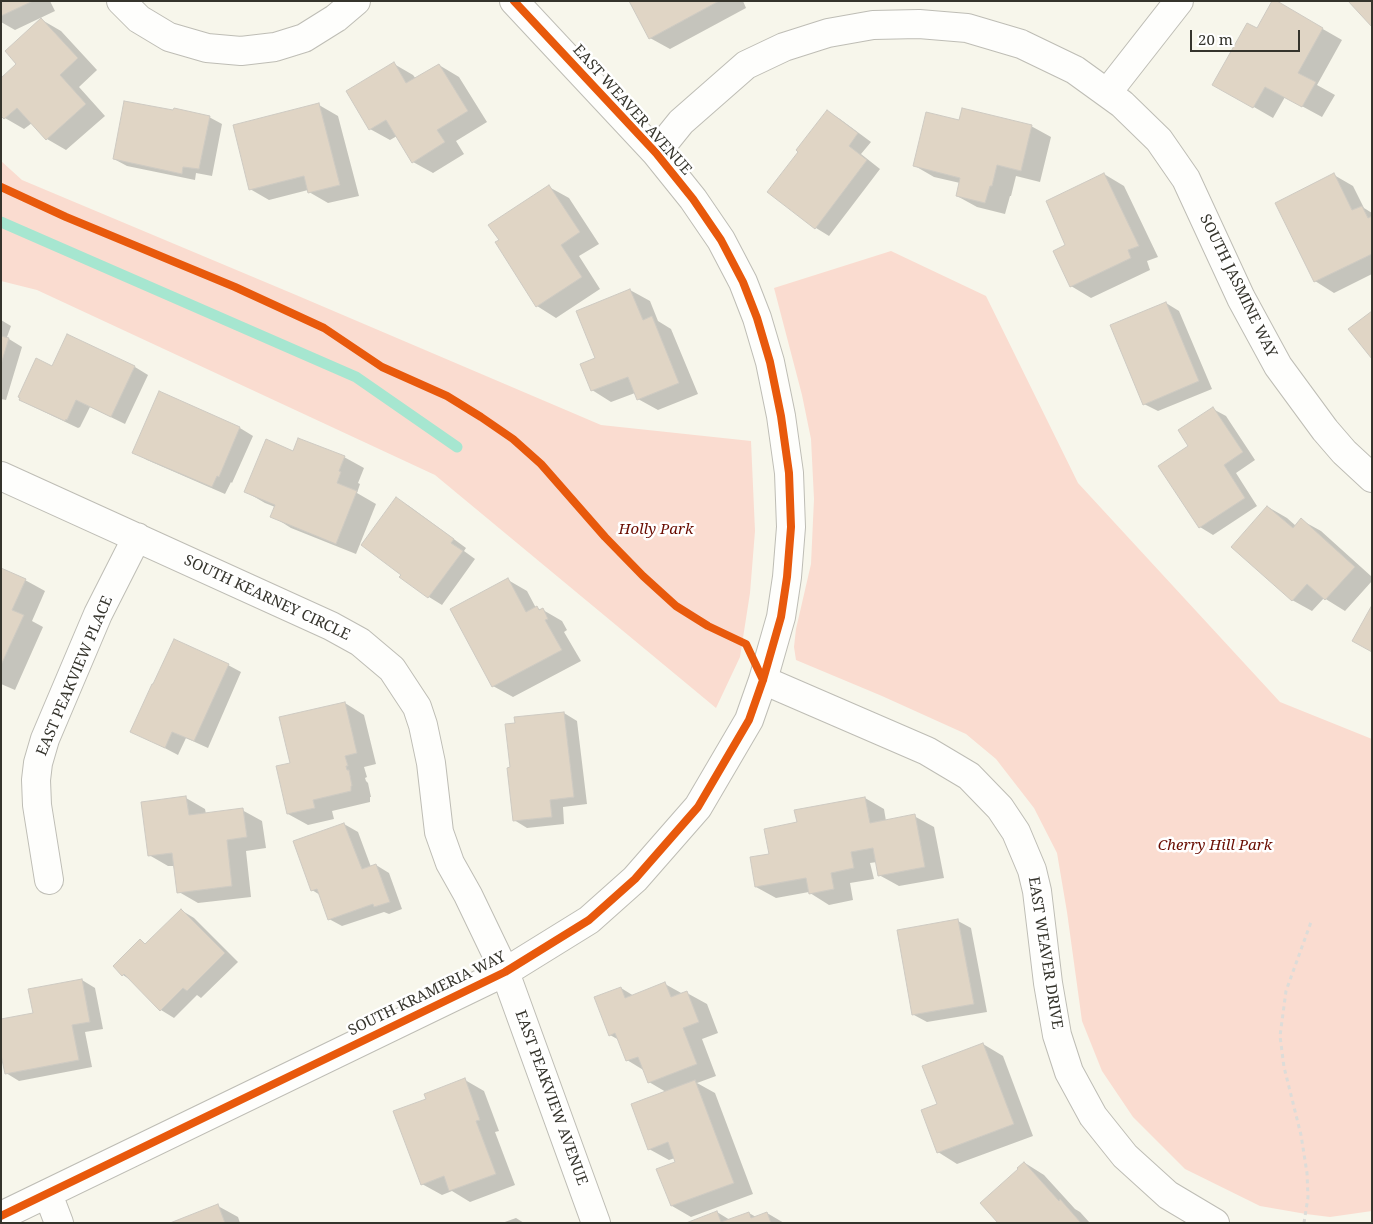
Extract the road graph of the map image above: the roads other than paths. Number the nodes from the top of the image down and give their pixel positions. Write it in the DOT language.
graph roads {
  1 [pos="121,1"];
  2 [pos="356,1"];
  3 [pos="514,1"];
  4 [pos="1179,1"];
  5 [pos="1107,93"];
  6 [pos="656,153"];
  7 [pos="1,476"];
  8 [pos="1372,478"];
  9 [pos="137,537"];
  10 [pos="763,680"];
  11 [pos="49,880"];
  12 [pos="505,972"];
  13 [pos="48,1194"];
  14 [pos="1,1216"];
  15 [pos="59,1223"];
  16 [pos="596,1223"];
  17 [pos="1215,1223"];
  1 -- 2 [label="street"];
  3 -- 6 [label="street, EAST WEAVER AVENUE"];
  4 -- 5 [label="street"];
  5 -- 6 [label="street, SOUTH JASMINE WAY"];
  5 -- 8 [label="street, SOUTH JASMINE WAY"];
  6 -- 10 [label="street, EAST WEAVER AVENUE"];
  7 -- 9 [label="street, SOUTH KEARNEY CIRCLE"];
  9 -- 11 [label="street, EAST PEAKVIEW PLACE"];
  9 -- 12 [label="street, SOUTH KEARNEY CIRCLE"];
  10 -- 12 [label="street, SOUTH KRAMERIA WAY"];
  10 -- 17 [label="street, EAST WEAVER DRIVE"];
  12 -- 13 [label="street, SOUTH KRAMERIA WAY"];
  12 -- 16 [label="street, EAST PEAKVIEW AVENUE"];
  13 -- 14 [label="street, SOUTH KRAMERIA WAY"];
  13 -- 15 [label="street"];
}
